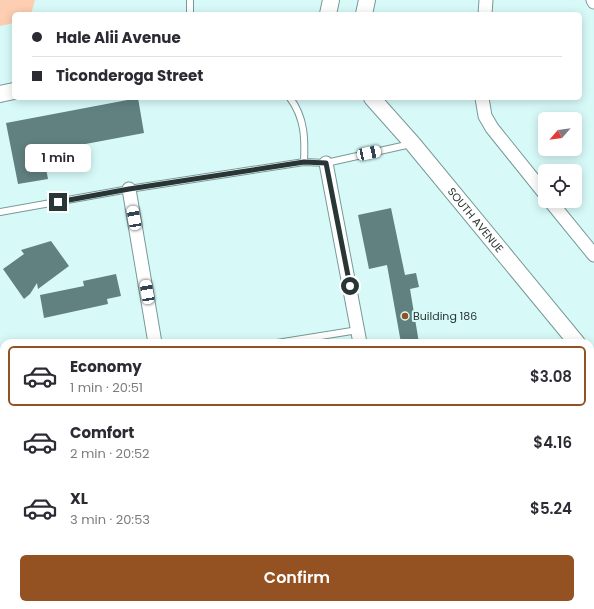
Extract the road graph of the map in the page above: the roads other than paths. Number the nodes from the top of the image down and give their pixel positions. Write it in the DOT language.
graph roads {
  1 [pos="190,0"];
  2 [pos="486,0"];
  3 [pos="190,12"];
  4 [pos="486,12"];
  5 [pos="12,91"];
  6 [pos="0,94"];
  7 [pos="291,100"];
  8 [pos="374,100"];
  9 [pos="482,100"];
  10 [pos="413,144"];
  11 [pos="304,162"];
  12 [pos="326,163"];
  13 [pos="538,185"];
  14 [pos="129,189"];
  15 [pos="556,208"];
  16 [pos="0,212"];
  17 [pos="594,255"];
  18 [pos="359,337"];
  19 [pos="154,339"];
  20 [pos="332,339"];
  21 [pos="574,339"];
  22 [pos="494,609"];
  23 [pos="501,609"];
  1 -- 3 [label="lane"];
  2 -- 4 [label="street"];
  5 -- 6 [label="street"];
  7 -- 11 [label="lane"];
  8 -- 10 [label="street, SOUTH AVENUE"];
  9 -- 13 [label="street"];
  10 -- 12 [label="lane"];
  10 -- 21 [label="street, SOUTH AVENUE"];
  11 -- 12 [label="lane"];
  11 -- 14 [label="lane"];
  12 -- 18 [label="street"];
  14 -- 16 [label="lane"];
  14 -- 19 [label="street"];
  15 -- 17 [label="street"];
  18 -- 20 [label="lane"];
  22 -- 23 [label="lane"];
}
